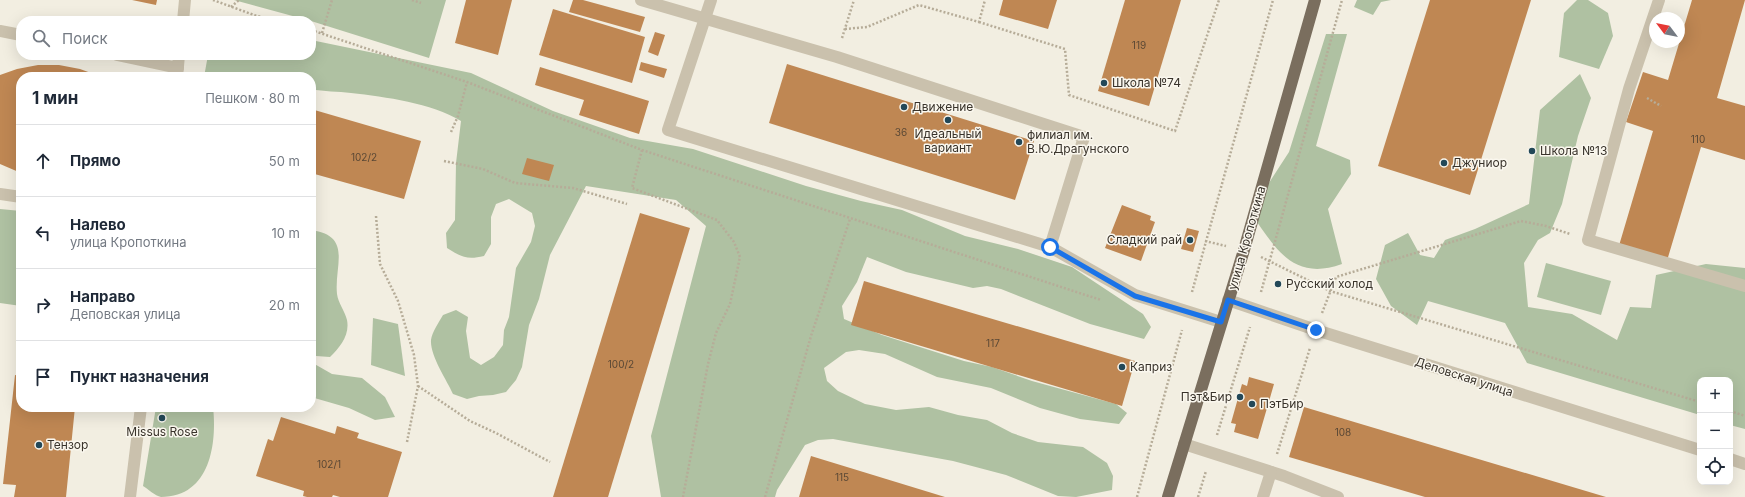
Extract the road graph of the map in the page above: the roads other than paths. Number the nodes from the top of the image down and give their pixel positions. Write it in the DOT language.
graph roads {
  1 [pos="185,0"];
  2 [pos="641,0"];
  3 [pos="710,0"];
  4 [pos="1315,0"];
  5 [pos="1660,0"];
  6 [pos="183,16"];
  7 [pos="705,19"];
  8 [pos="0,31"];
  9 [pos="16,34"];
  10 [pos="135,60"];
  11 [pos="178,60"];
  12 [pos="177,72"];
  13 [pos="0,194"];
  14 [pos="16,196"];
  15 [pos="1050,247"];
  16 [pos="1745,286"];
  17 [pos="1228,300"];
  18 [pos="1221,322"];
  19 [pos="140,412"];
  20 [pos="1184,444"];
  21 [pos="1697,449"];
  22 [pos="1733,461"];
  23 [pos="1745,464"];
  24 [pos="1271,472"];
  25 [pos="130,497"];
  26 [pos="1168,497"];
  27 [pos="1263,497"];
  28 [pos="1338,497"];
  1 -- 6 [label="street"];
  2 -- 7 [label="street"];
  3 -- 7 [label="street"];
  4 -- 17 [label="main road, улица Кропоткина"];
  5 -- 16 [label="street"];
  7 -- 15 [label="street"];
  7 -- 15 [label="street"];
  8 -- 9 [label="street"];
  10 -- 12 [label="street"];
  11 -- 12 [label="street"];
  13 -- 14 [label="street"];
  15 -- 18 [label="street"];
  17 -- 18 [label="main road, улица Кропоткина"];
  17 -- 21 [label="street, Деповская улица"];
  18 -- 20 [label="main road, улица Кропоткина"];
  19 -- 25 [label="street"];
  20 -- 24 [label="street"];
  20 -- 26 [label="main road, улица Кропоткина"];
  22 -- 23 [label="street"];
  24 -- 27 [label="street"];
  24 -- 28 [label="street"];
}
